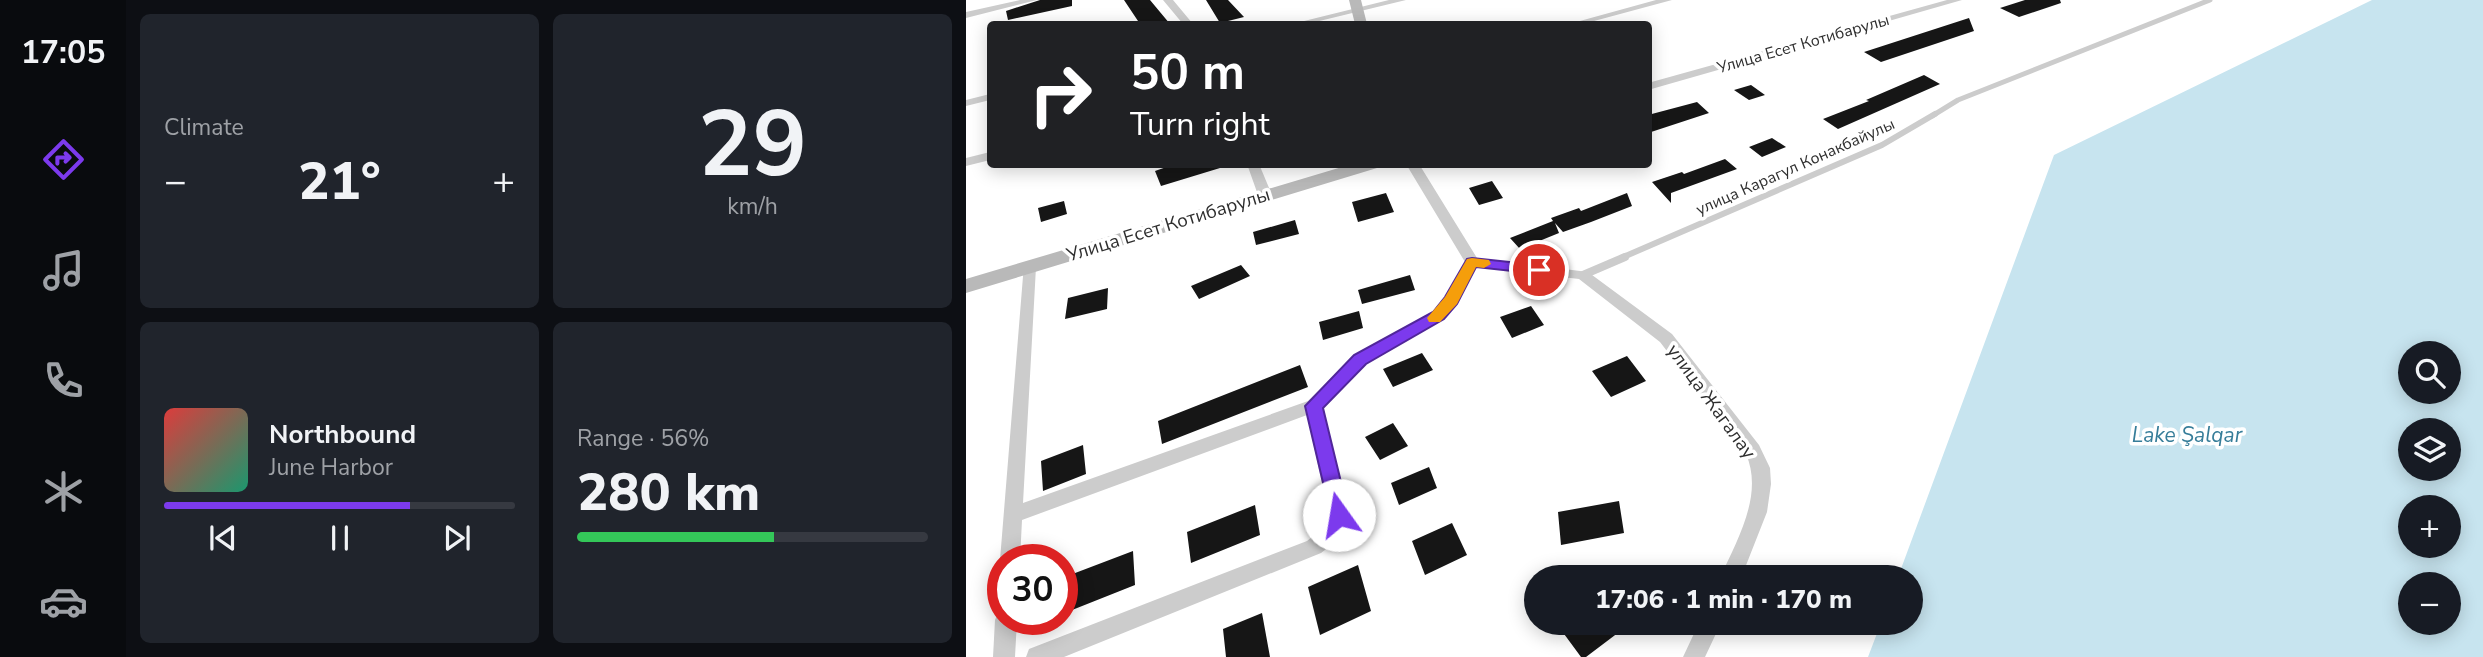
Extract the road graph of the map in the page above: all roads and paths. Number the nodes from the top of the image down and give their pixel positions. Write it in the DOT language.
graph roads {
  1 [pos="1032,0"];
  2 [pos="1168,0"];
  3 [pos="1401,0"];
  4 [pos="1667,0"];
  5 [pos="1957,0"];
  6 [pos="2210,0"];
  7 [pos="1356,5"];
  8 [pos="966,15"];
  9 [pos="1186,21"];
  10 [pos="1306,21"];
  11 [pos="1586,21"];
  12 [pos="1652,85"];
  13 [pos="987,98"];
  14 [pos="966,103"];
  15 [pos="987,157"];
  16 [pos="966,162"];
  17 [pos="1255,168"];
  18 [pos="1356,168"];
  19 [pos="1414,168"];
  20 [pos="1265,195"];
  21 [pos="1472,262"];
  22 [pos="1029,267"];
  23 [pos="1584,275"];
  24 [pos="966,286"];
  25 [pos="1314,406"];
  26 [pos="1013,516"];
  27 [pos="1011,544"];
  28 [pos="1736,565"];
  29 [pos="1005,635"];
  30 [pos="1704,635"];
  31 [pos="1004,657"];
  32 [pos="1037,657"];
  33 [pos="1694,657"];
  1 -- 8 [label="street"];
  2 -- 9 [label="street"];
  3 -- 7 [label="street"];
  4 -- 11 [label="street"];
  5 -- 12 [label="street, Улица Есет Котибарулы"];
  6 -- 23 [label="lane, улица Карагул Конакбайулы"];
  7 -- 10 [label="street"];
  13 -- 14 [label="street"];
  15 -- 16 [label="street"];
  17 -- 20 [label="street"];
  18 -- 20 [label="main road, Улица Есет Котибарулы"];
  19 -- 21 [label="street"];
  20 -- 22 [label="main road, Улица Есет Котибарулы"];
  21 -- 23 [label="street"];
  21 -- 25 [label="street"];
  22 -- 24 [label="main road, Улица Есет Котибарулы"];
  22 -- 26 [label="street"];
  23 -- 28 [label="street, улица Жагалау"];
  25 -- 26 [label="street"];
  25 -- 32 [label="street"];
  26 -- 27 [label="street"];
  29 -- 31 [label="street"];
  30 -- 33 [label="street"];
}
